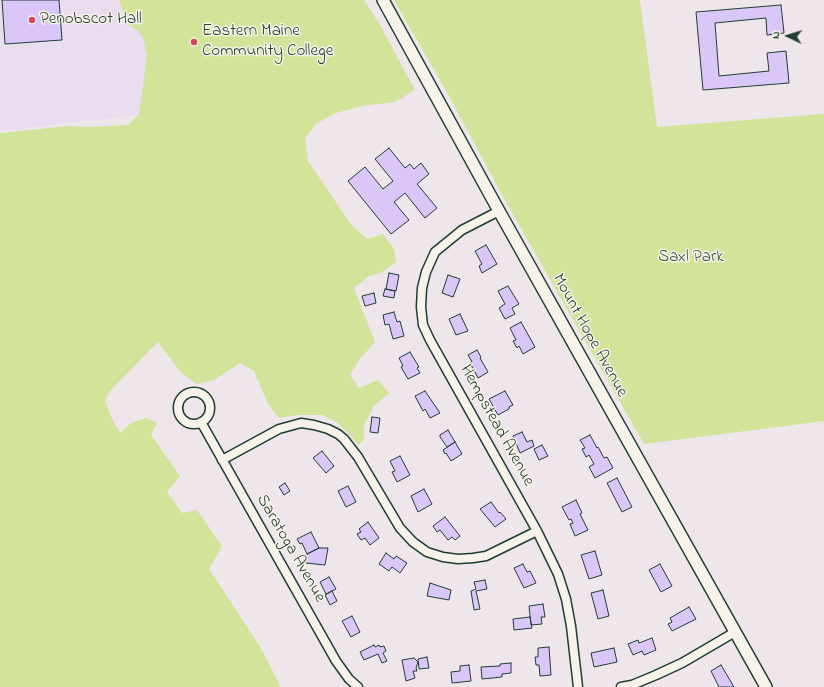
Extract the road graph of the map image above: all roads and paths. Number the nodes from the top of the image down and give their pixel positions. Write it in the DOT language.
graph roads {
  1 [pos="383,0"];
  2 [pos="499,211"];
  3 [pos="201,422"];
  4 [pos="222,460"];
  5 [pos="537,530"];
  6 [pos="735,632"];
  7 [pos="358,687"];
  8 [pos="578,687"];
  9 [pos="621,687"];
  10 [pos="766,687"];
  1 -- 2 [label="street, Mount Hope Avenue"];
  2 -- 5 [label="street, Hempstead Avenue"];
  2 -- 6 [label="street, Mount Hope Avenue"];
  3 -- 4 [label="street, Saratoga Avenue"];
  4 -- 5 [label="street"];
  4 -- 7 [label="street, Saratoga Avenue"];
  5 -- 8 [label="street, Hempstead Avenue"];
  6 -- 9 [label="street"];
  6 -- 10 [label="street, Mount Hope Avenue"];
}
